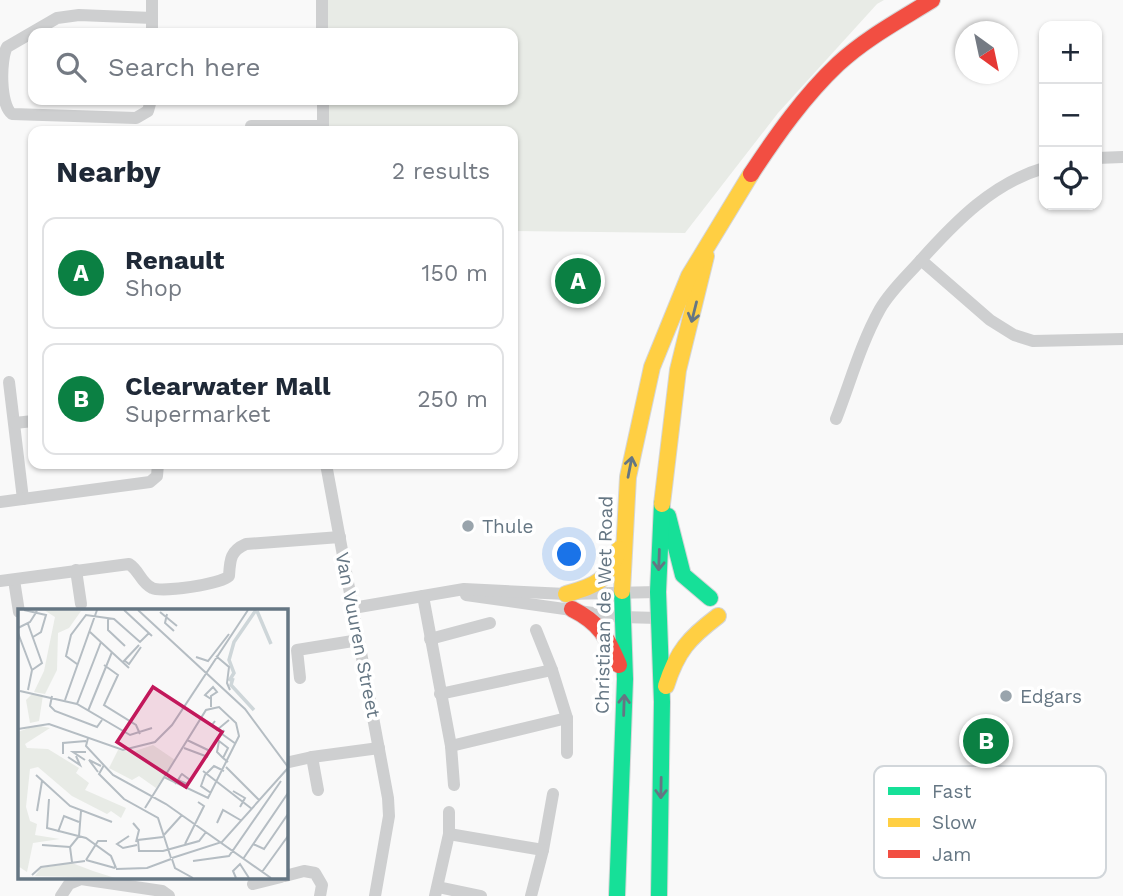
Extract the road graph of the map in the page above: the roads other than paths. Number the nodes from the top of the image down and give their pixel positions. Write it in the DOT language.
graph roads {
  1 [pos="152,0"];
  2 [pos="322,0"];
  3 [pos="909,0"];
  4 [pos="932,0"];
  5 [pos="152,18"];
  6 [pos="40,28"];
  7 [pos="152,28"];
  8 [pos="323,28"];
  9 [pos="28,35"];
  10 [pos="874,35"];
  11 [pos="150,105"];
  12 [pos="323,105"];
  13 [pos="323,126"];
  14 [pos="1123,157"];
  15 [pos="1102,158"];
  16 [pos="1039,170"];
  17 [pos="708,245"];
  18 [pos="921,260"];
  19 [pos="1123,338"];
  20 [pos="9,382"];
  21 [pos="836,419"];
  22 [pos="28,422"];
  23 [pos="15,423"];
  24 [pos="158,469"];
  25 [pos="328,469"];
  26 [pos="662,491"];
  27 [pos="23,499"];
  28 [pos="0,502"];
  29 [pos="624,535"];
  30 [pos="340,537"];
  31 [pos="76,570"];
  32 [pos="7,581"];
  33 [pos="658,592"];
  34 [pos="622,594"];
  35 [pos="424,596"];
  36 [pos="710,598"];
  37 [pos="569,601"];
  38 [pos="81,604"];
  39 [pos="353,608"];
  40 [pos="18,609"];
  41 [pos="718,616"];
  42 [pos="621,617"];
  43 [pos="658,618"];
  44 [pos="490,623"];
  45 [pos="536,630"];
  46 [pos="430,639"];
  47 [pos="359,640"];
  48 [pos="291,651"];
  49 [pos="552,670"];
  50 [pos="300,678"];
  51 [pos="625,679"];
  52 [pos="440,694"];
  53 [pos="662,702"];
  54 [pos="567,718"];
  55 [pos="451,746"];
  56 [pos="379,748"];
  57 [pos="567,753"];
  58 [pos="312,757"];
  59 [pos="287,763"];
  60 [pos="454,785"];
  61 [pos="318,790"];
  62 [pos="553,794"];
  63 [pos="449,812"];
  64 [pos="449,834"];
  65 [pos="543,850"];
  66 [pos="287,875"];
  67 [pos="276,878"];
  68 [pos="253,884"];
  69 [pos="436,892"];
  70 [pos="61,896"];
  71 [pos="169,896"];
  72 [pos="320,896"];
  73 [pos="375,896"];
  74 [pos="481,896"];
  75 [pos="531,896"];
  76 [pos="617,896"];
  77 [pos="659,896"];
  1 -- 5 [label="street"];
  2 -- 8 [label="street"];
  3 -- 10 [label="main road, Christiaan de Wet Road"];
  4 -- 10 [label="main road, Christiaan de Wet Road"];
  5 -- 6 [label="street"];
  5 -- 7 [label="street"];
  9 -- 11 [label="street"];
  10 -- 17 [label="main road, Christiaan de Wet Road"];
  12 -- 13 [label="street"];
  14 -- 15 [label="street"];
  16 -- 18 [label="street"];
  17 -- 26 [label="main road, Christiaan de Wet Road, one-way"];
  29 -- 17 [label="main road, Christiaan de Wet Road, one-way"];
  18 -- 19 [label="street"];
  18 -- 21 [label="street"];
  20 -- 23 [label="street"];
  22 -- 23 [label="street"];
  23 -- 27 [label="street"];
  24 -- 27 [label="street"];
  25 -- 30 [label="street, Van Vuuren Street"];
  26 -- 33 [label="main road, Christiaan de Wet Road, one-way"];
  26 -- 36 [label="main road"];
  27 -- 28 [label="street"];
  29 -- 34 [label="main road, Christiaan de Wet Road"];
  29 -- 37 [label="main road"];
  30 -- 31 [label="street"];
  30 -- 39 [label="street, Van Vuuren Street"];
  31 -- 32 [label="street"];
  31 -- 38 [label="street"];
  32 -- 40 [label="street"];
  33 -- 34 [label="street"];
  33 -- 43 [label="main road, Christiaan de Wet Road"];
  34 -- 37 [label="street"];
  34 -- 42 [label="main road, Christiaan de Wet Road"];
  35 -- 37 [label="street"];
  35 -- 39 [label="street"];
  35 -- 46 [label="street"];
  37 -- 42 [label="street"];
  37 -- 51 [label="main road"];
  39 -- 47 [label="street, Van Vuuren Street"];
  41 -- 53 [label="main road"];
  42 -- 43 [label="street"];
  42 -- 51 [label="main road, Christiaan de Wet Road"];
  43 -- 53 [label="main road, Christiaan de Wet Road"];
  44 -- 46 [label="street"];
  45 -- 49 [label="street"];
  46 -- 52 [label="street"];
  47 -- 48 [label="street"];
  47 -- 56 [label="street, Van Vuuren Street"];
  48 -- 50 [label="street"];
  49 -- 52 [label="street"];
  49 -- 54 [label="street"];
  76 -- 51 [label="main road, Christiaan de Wet Road, one-way"];
  52 -- 55 [label="street"];
  53 -- 77 [label="main road, Christiaan de Wet Road, one-way"];
  54 -- 55 [label="street"];
  54 -- 57 [label="street"];
  55 -- 60 [label="street"];
  56 -- 58 [label="street"];
  56 -- 73 [label="street, Van Vuuren Street"];
  58 -- 59 [label="street"];
  58 -- 61 [label="street"];
  62 -- 65 [label="street"];
  63 -- 64 [label="street"];
  64 -- 65 [label="street"];
  64 -- 69 [label="street"];
  65 -- 75 [label="street"];
  66 -- 72 [label="street"];
  67 -- 68 [label="street"];
  69 -- 74 [label="street"];
  70 -- 71 [label="street"];
}
